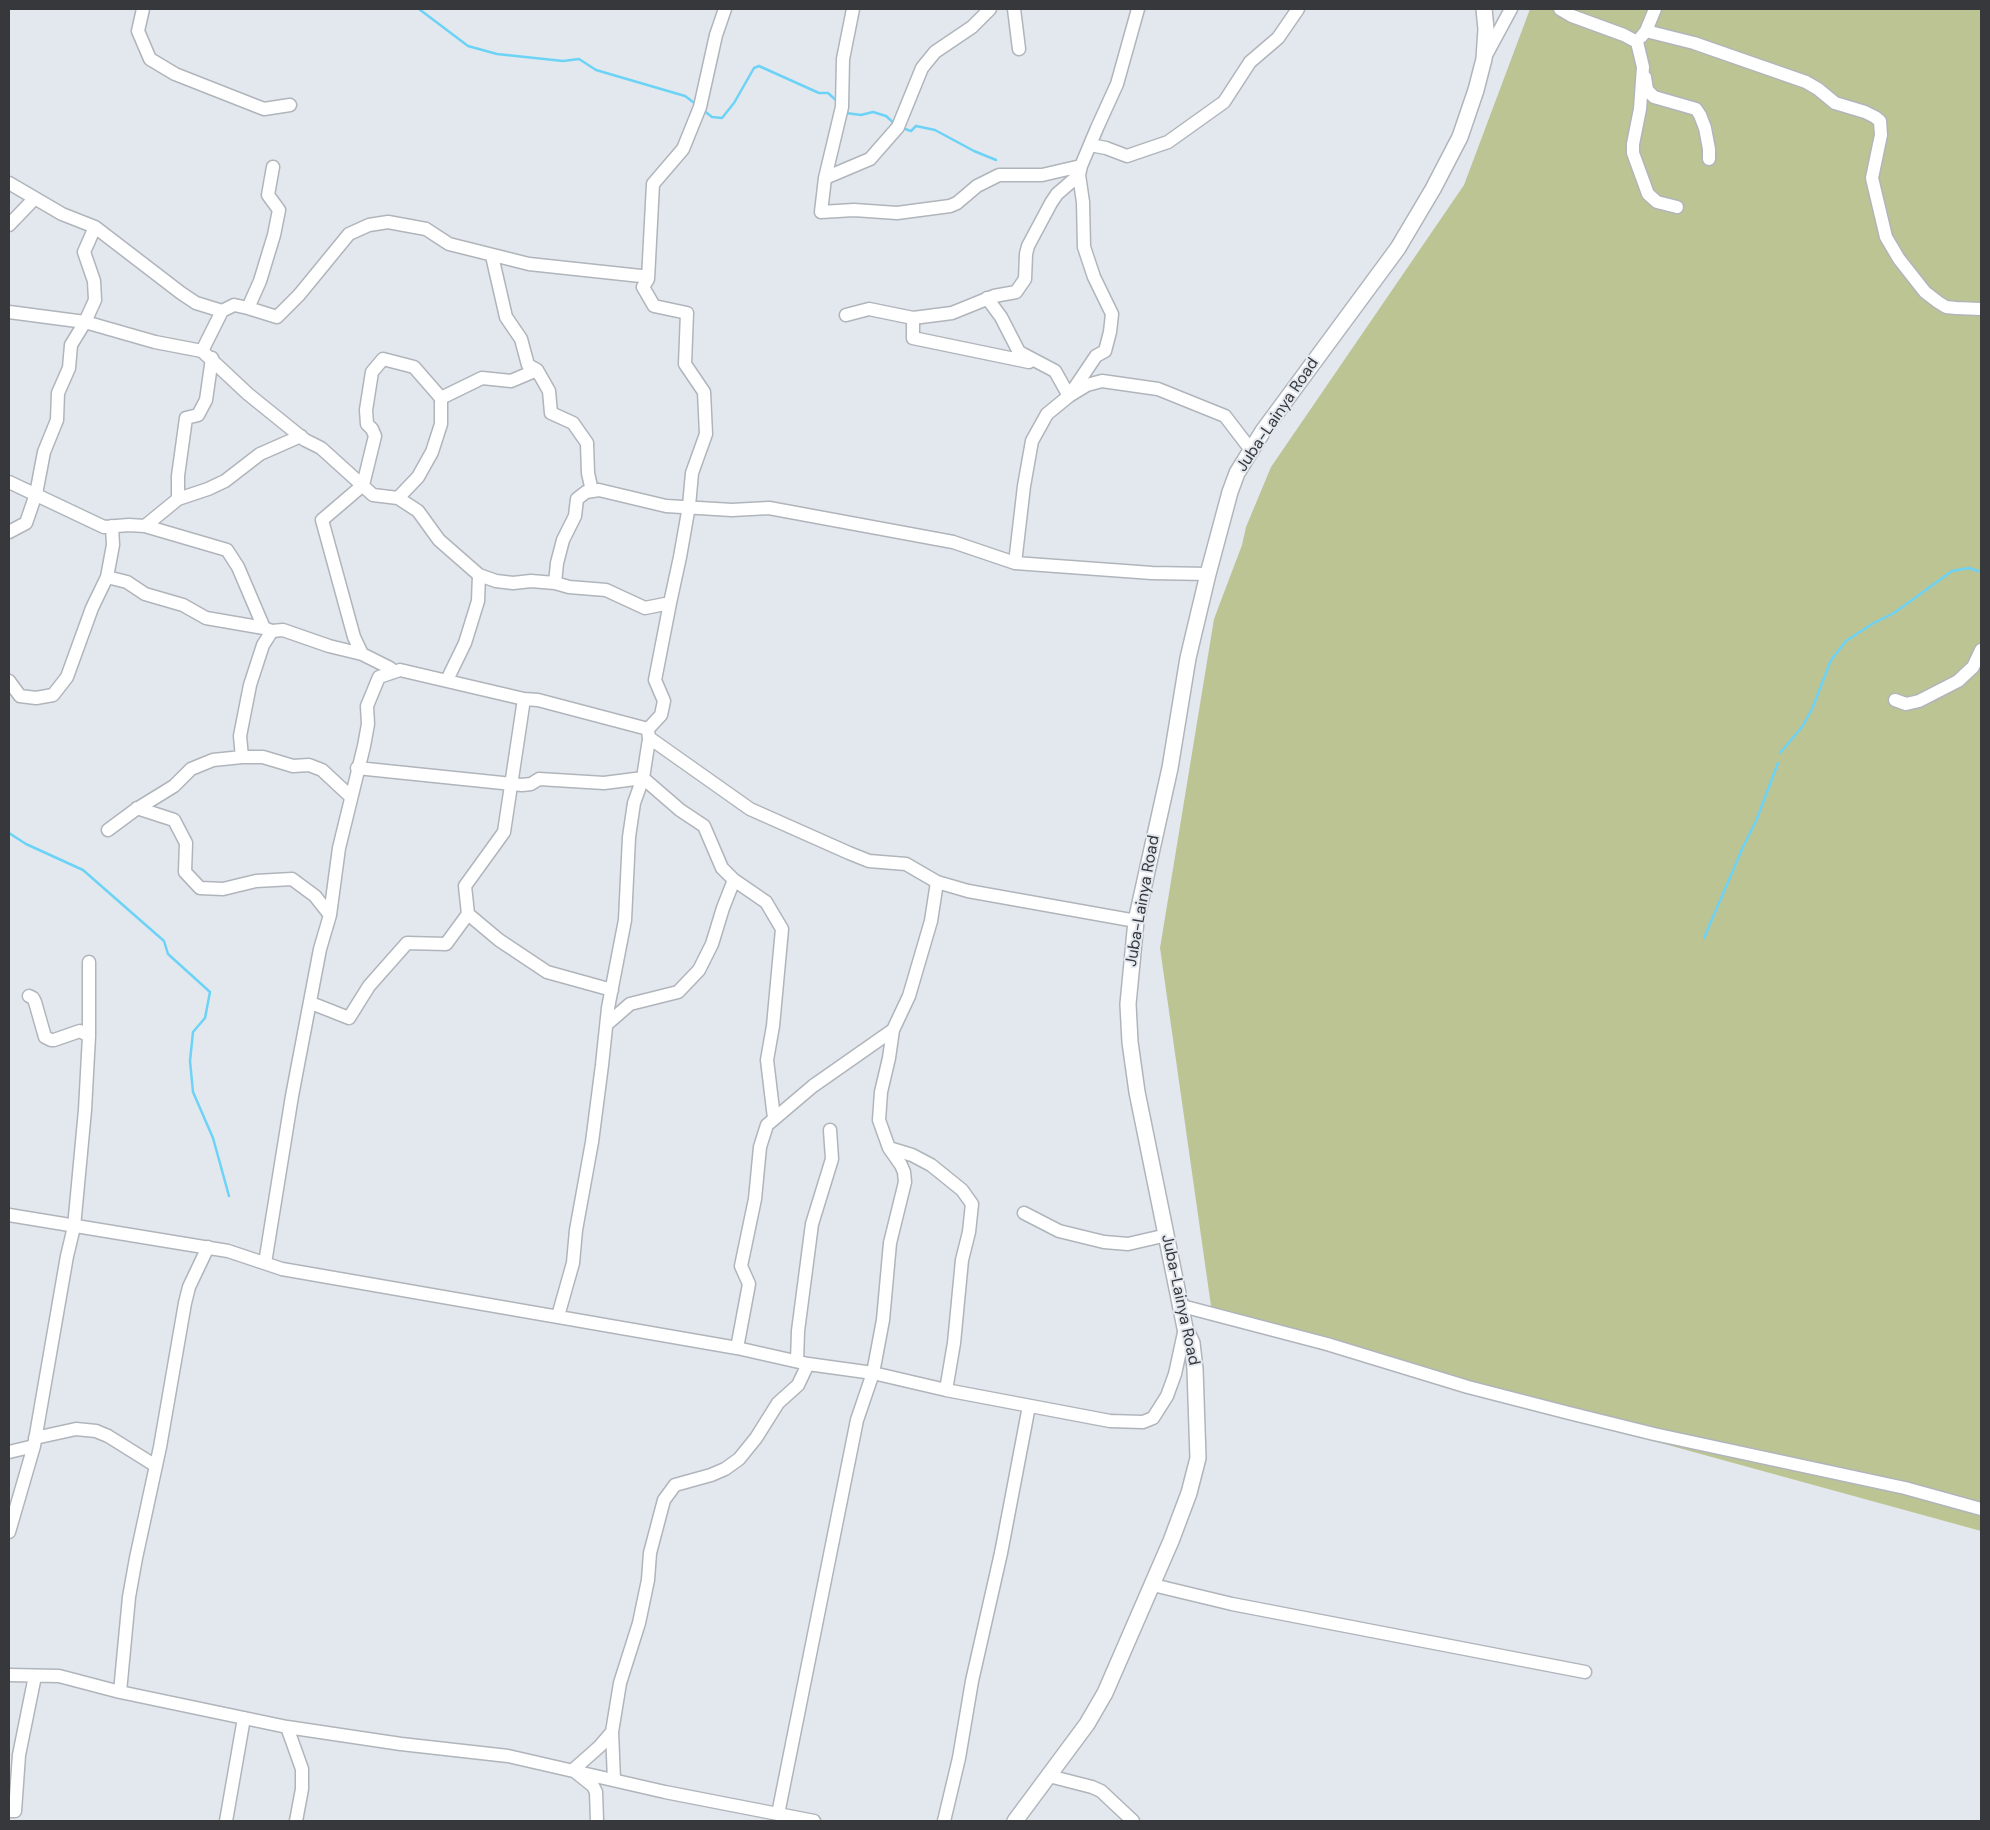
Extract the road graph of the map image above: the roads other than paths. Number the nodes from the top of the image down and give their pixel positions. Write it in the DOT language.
graph roads {
  1 [pos="143,9"];
  2 [pos="725,9"];
  3 [pos="852,9"];
  4 [pos="990,9"];
  5 [pos="1014,9"];
  6 [pos="1138,9"];
  7 [pos="1298,9"];
  8 [pos="1484,9"];
  9 [pos="1511,9"];
  10 [pos="1560,9"];
  11 [pos="1655,9"];
  12 [pos="1646,31"];
  13 [pos="1637,42"];
  14 [pos="1019,49"];
  15 [pos="1484,59"];
  16 [pos="1643,67"];
  17 [pos="290,105"];
  18 [pos="1090,146"];
  19 [pos="1709,160"];
  20 [pos="273,168"];
  21 [pos="1080,171"];
  22 [pos="825,178"];
  23 [pos="9,183"];
  24 [pos="34,199"];
  25 [pos="1677,207"];
  26 [pos="9,225"];
  27 [pos="95,227"];
  28 [pos="492,256"];
  29 [pos="648,279"];
  30 [pos="987,298"];
  31 [pos="248,308"];
  32 [pos="1981,309"];
  33 [pos="222,311"];
  34 [pos="9,312"];
  35 [pos="846,315"];
  36 [pos="913,318"];
  37 [pos="85,322"];
  38 [pos="207,355"];
  39 [pos="1042,364"];
  40 [pos="537,370"];
  41 [pos="1069,396"];
  42 [pos="441,398"];
  43 [pos="300,436"];
  44 [pos="1251,450"];
  45 [pos="9,482"];
  46 [pos="362,485"];
  47 [pos="592,491"];
  48 [pos="36,494"];
  49 [pos="398,498"];
  50 [pos="178,499"];
  51 [pos="689,506"];
  52 [pos="112,526"];
  53 [pos="145,526"];
  54 [pos="9,532"];
  55 [pos="1015,563"];
  56 [pos="1208,574"];
  57 [pos="479,575"];
  58 [pos="107,577"];
  59 [pos="555,583"];
  60 [pos="670,603"];
  61 [pos="268,630"];
  62 [pos="1981,650"];
  63 [pos="362,654"];
  64 [pos="393,671"];
  65 [pos="447,680"];
  66 [pos="9,681"];
  67 [pos="524,699"];
  68 [pos="1896,700"];
  69 [pos="649,734"];
  70 [pos="242,757"];
  71 [pos="357,768"];
  72 [pos="643,778"];
  73 [pos="511,784"];
  74 [pos="351,797"];
  75 [pos="138,808"];
  76 [pos="108,830"];
  77 [pos="734,880"];
  78 [pos="937,882"];
  79 [pos="468,914"];
  80 [pos="330,915"];
  81 [pos="1136,921"];
  82 [pos="89,962"];
  83 [pos="612,990"];
  84 [pos="28,996"];
  85 [pos="311,1003"];
  86 [pos="607,1024"];
  87 [pos="893,1030"];
  88 [pos="89,1036"];
  89 [pos="774,1118"];
  90 [pos="830,1130"];
  91 [pos="889,1148"];
  92 [pos="1024,1214"];
  93 [pos="9,1215"];
  94 [pos="74,1227"];
  95 [pos="1167,1235"];
  96 [pos="208,1247"];
  97 [pos="265,1263"];
  98 [pos="1182,1306"];
  99 [pos="558,1316"];
  100 [pos="1186,1328"];
  101 [pos="737,1348"];
  102 [pos="803,1363"];
  103 [pos="873,1373"];
  104 [pos="946,1390"];
  105 [pos="1029,1406"];
  106 [pos="34,1442"];
  107 [pos="9,1452"];
  108 [pos="156,1466"];
  109 [pos="1981,1508"];
  110 [pos="9,1532"];
  111 [pos="1153,1585"];
  112 [pos="1585,1672"];
  113 [pos="9,1675"];
  114 [pos="36,1676"];
  115 [pos="120,1692"];
  116 [pos="244,1718"];
  117 [pos="287,1727"];
  118 [pos="612,1732"];
  119 [pos="574,1770"];
  120 [pos="1049,1776"];
  121 [pos="614,1780"];
  122 [pos="9,1810"];
  123 [pos="778,1814"];
  124 [pos="226,1821"];
  125 [pos="296,1821"];
  126 [pos="597,1821"];
  127 [pos="814,1821"];
  128 [pos="944,1821"];
  129 [pos="1015,1821"];
  130 [pos="1133,1821"];
  1 -- 17 [label="street"];
  2 -- 29 [label="street"];
  3 -- 22 [label="street"];
  4 -- 22 [label="street"];
  5 -- 14 [label="street"];
  6 -- 18 [label="street"];
  7 -- 18 [label="street"];
  8 -- 15 [label="main road, Juba-Lainya Road"];
  9 -- 15 [label="street"];
  10 -- 13 [label="street"];
  11 -- 12 [label="street"];
  12 -- 13 [label="street"];
  12 -- 32 [label="street"];
  13 -- 16 [label="street"];
  15 -- 44 [label="main road, Juba-Lainya Road"];
  16 -- 19 [label="street"];
  16 -- 25 [label="street"];
  18 -- 21 [label="street"];
  20 -- 31 [label="street"];
  21 -- 22 [label="street"];
  21 -- 30 [label="street"];
  21 -- 41 [label="street"];
  23 -- 24 [label="street"];
  24 -- 26 [label="street"];
  24 -- 27 [label="street"];
  27 -- 33 [label="street"];
  27 -- 37 [label="street"];
  28 -- 29 [label="street"];
  28 -- 31 [label="street"];
  28 -- 40 [label="street"];
  29 -- 51 [label="street"];
  30 -- 36 [label="street"];
  30 -- 39 [label="street"];
  31 -- 33 [label="street"];
  33 -- 38 [label="street"];
  34 -- 37 [label="street"];
  35 -- 36 [label="street"];
  36 -- 39 [label="street"];
  37 -- 38 [label="street"];
  37 -- 48 [label="street"];
  38 -- 43 [label="street"];
  38 -- 50 [label="street"];
  39 -- 41 [label="street"];
  40 -- 42 [label="street"];
  40 -- 47 [label="street"];
  41 -- 44 [label="street"];
  41 -- 55 [label="street"];
  42 -- 46 [label="street"];
  42 -- 49 [label="street"];
  43 -- 46 [label="street"];
  43 -- 50 [label="street"];
  44 -- 56 [label="main road, Juba-Lainya Road"];
  45 -- 48 [label="street"];
  46 -- 49 [label="street"];
  46 -- 63 [label="street"];
  47 -- 51 [label="street"];
  47 -- 59 [label="street"];
  48 -- 52 [label="street"];
  48 -- 54 [label="street"];
  49 -- 57 [label="street"];
  50 -- 53 [label="street"];
  51 -- 55 [label="street"];
  51 -- 60 [label="street"];
  52 -- 53 [label="street"];
  52 -- 58 [label="street"];
  53 -- 61 [label="street"];
  55 -- 56 [label="street"];
  56 -- 81 [label="main road, Juba-Lainya Road"];
  57 -- 59 [label="street"];
  57 -- 65 [label="street"];
  58 -- 61 [label="street"];
  58 -- 66 [label="street"];
  59 -- 60 [label="street"];
  60 -- 69 [label="street"];
  61 -- 63 [label="street"];
  61 -- 70 [label="street"];
  62 -- 68 [label="street"];
  63 -- 64 [label="street"];
  64 -- 65 [label="street"];
  64 -- 71 [label="street"];
  65 -- 67 [label="street"];
  67 -- 69 [label="street"];
  67 -- 73 [label="street"];
  69 -- 72 [label="street"];
  69 -- 78 [label="street"];
  70 -- 74 [label="street"];
  70 -- 75 [label="street"];
  71 -- 73 [label="street"];
  71 -- 74 [label="street"];
  72 -- 73 [label="street"];
  72 -- 77 [label="street"];
  72 -- 83 [label="street"];
  73 -- 79 [label="street"];
  74 -- 80 [label="street"];
  75 -- 76 [label="street"];
  75 -- 80 [label="street"];
  77 -- 86 [label="street"];
  77 -- 89 [label="street"];
  78 -- 81 [label="street"];
  78 -- 87 [label="street"];
  79 -- 83 [label="street"];
  79 -- 85 [label="street"];
  80 -- 85 [label="street"];
  81 -- 95 [label="main road, Juba-Lainya Road"];
  82 -- 88 [label="street"];
  83 -- 86 [label="street"];
  84 -- 88 [label="street"];
  85 -- 97 [label="street"];
  86 -- 99 [label="street"];
  87 -- 89 [label="street"];
  87 -- 91 [label="street"];
  88 -- 94 [label="street"];
  89 -- 101 [label="street"];
  90 -- 102 [label="street"];
  91 -- 103 [label="street"];
  91 -- 104 [label="street"];
  92 -- 95 [label="street"];
  93 -- 94 [label="street"];
  94 -- 96 [label="street"];
  94 -- 106 [label="street"];
  95 -- 98 [label="main road, Juba-Lainya Road"];
  96 -- 97 [label="street"];
  96 -- 108 [label="street"];
  97 -- 99 [label="street"];
  98 -- 100 [label="main road, Juba-Lainya Road"];
  98 -- 109 [label="street"];
  99 -- 101 [label="street"];
  100 -- 105 [label="street"];
  100 -- 111 [label="main road, Juba-Lainya Road"];
  101 -- 102 [label="street"];
  102 -- 103 [label="street"];
  102 -- 118 [label="street"];
  103 -- 104 [label="street"];
  103 -- 123 [label="street"];
  104 -- 105 [label="street"];
  105 -- 128 [label="street"];
  106 -- 107 [label="street"];
  106 -- 108 [label="street"];
  106 -- 110 [label="street"];
  108 -- 115 [label="street"];
  111 -- 112 [label="street"];
  111 -- 120 [label="main road, Juba-Lainya Road"];
  113 -- 114 [label="street"];
  114 -- 115 [label="street"];
  114 -- 122 [label="street"];
  115 -- 116 [label="street"];
  116 -- 117 [label="street"];
  116 -- 124 [label="street"];
  117 -- 119 [label="street"];
  117 -- 125 [label="street"];
  118 -- 119 [label="street"];
  118 -- 121 [label="street"];
  119 -- 121 [label="street"];
  119 -- 126 [label="street"];
  120 -- 129 [label="main road, Juba-Lainya Road"];
  120 -- 130 [label="street"];
  121 -- 123 [label="street"];
  123 -- 127 [label="street"];
}
